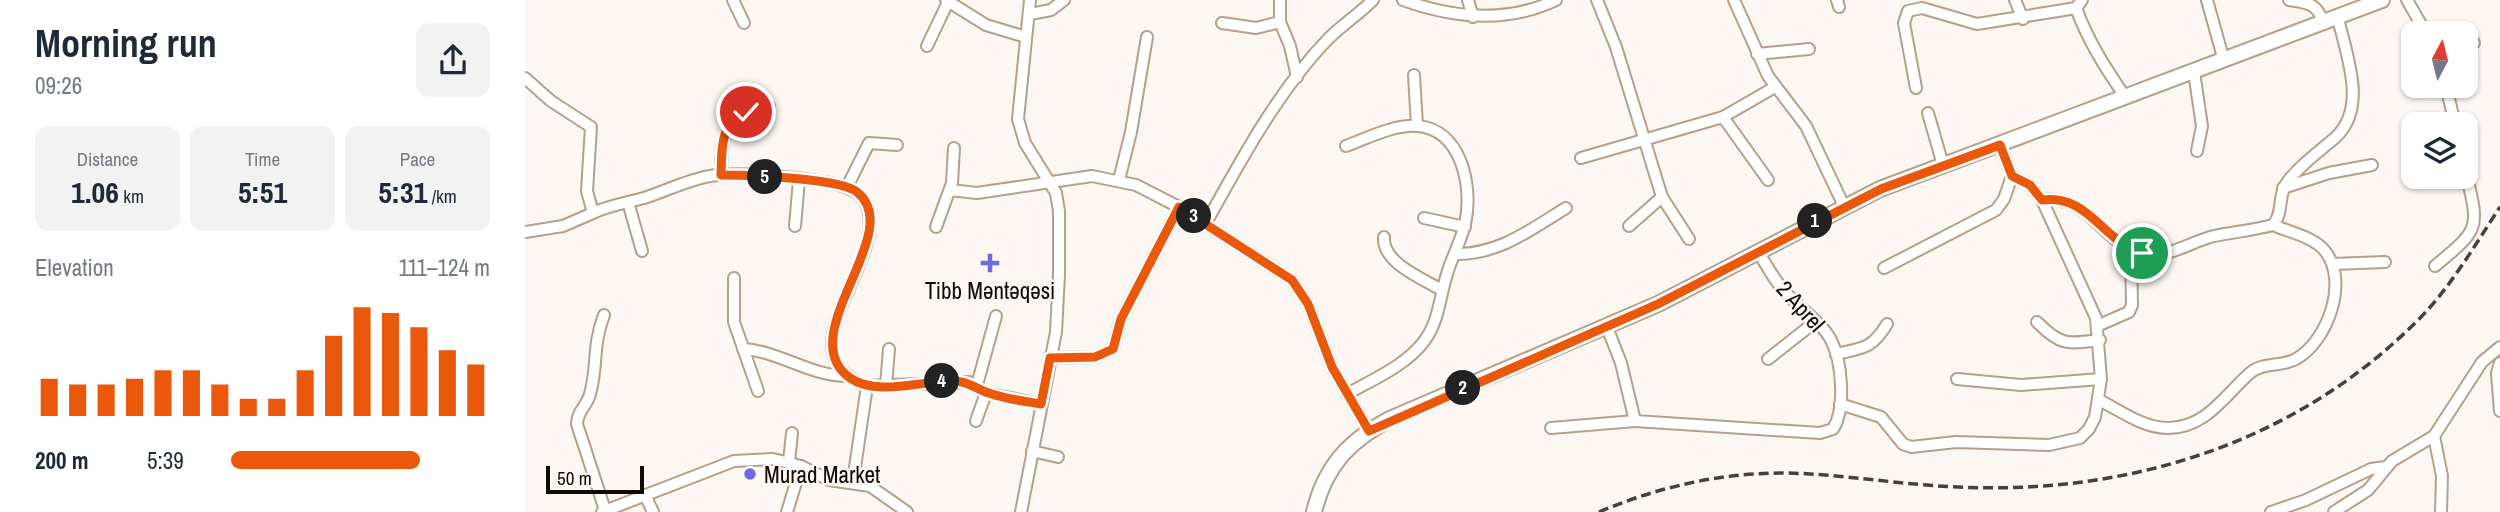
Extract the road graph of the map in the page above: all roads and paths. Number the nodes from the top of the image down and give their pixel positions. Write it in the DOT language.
graph roads {
  1 [pos="733,0"];
  2 [pos="1030,0"];
  3 [pos="1064,0"];
  4 [pos="1280,0"];
  5 [pos="1373,0"];
  6 [pos="1403,0"];
  7 [pos="1468,0"];
  8 [pos="1555,0"];
  9 [pos="1597,0"];
  10 [pos="1734,0"];
  11 [pos="2015,0"];
  12 [pos="2207,0"];
  13 [pos="2289,0"];
  14 [pos="2382,0"];
  15 [pos="2407,0"];
  16 [pos="947,1"];
  17 [pos="2079,4"];
  18 [pos="1030,14"];
  19 [pos="1473,17"];
  20 [pos="2023,19"];
  21 [pos="2331,21"];
  22 [pos="2419,21"];
  23 [pos="1280,22"];
  24 [pos="744,23"];
  25 [pos="1222,23"];
  26 [pos="1027,37"];
  27 [pos="1147,37"];
  28 [pos="927,46"];
  29 [pos="1809,49"];
  30 [pos="1757,54"];
  31 [pos="2224,61"];
  32 [pos="2194,72"];
  33 [pos="1414,75"];
  34 [pos="1297,76"];
  35 [pos="525,78"];
  36 [pos="1775,88"];
  37 [pos="1916,88"];
  38 [pos="2126,98"];
  39 [pos="769,106"];
  40 [pos="1928,113"];
  41 [pos="1723,117"];
  42 [pos="1417,126"];
  43 [pos="1643,141"];
  44 [pos="897,145"];
  45 [pos="2000,145"];
  46 [pos="1346,146"];
  47 [pos="954,148"];
  48 [pos="2197,151"];
  49 [pos="1581,158"];
  50 [pos="1943,164"];
  51 [pos="2372,164"];
  52 [pos="721,175"];
  53 [pos="2012,176"];
  54 [pos="799,180"];
  55 [pos="1051,180"];
  56 [pos="1119,180"];
  57 [pos="1768,180"];
  58 [pos="848,187"];
  59 [pos="2283,188"];
  60 [pos="2470,189"];
  61 [pos="950,190"];
  62 [pos="1662,197"];
  63 [pos="2042,200"];
  64 [pos="628,202"];
  65 [pos="1845,206"];
  66 [pos="1179,207"];
  67 [pos="1566,208"];
  68 [pos="593,213"];
  69 [pos="1424,218"];
  70 [pos="1206,223"];
  71 [pos="2273,225"];
  72 [pos="795,226"];
  73 [pos="1629,226"];
  74 [pos="936,227"];
  75 [pos="1465,227"];
  76 [pos="525,232"];
  77 [pos="1384,237"];
  78 [pos="1689,239"];
  79 [pos="2131,249"];
  80 [pos="642,251"];
  81 [pos="1759,253"];
  82 [pos="1455,254"];
  83 [pos="2385,262"];
  84 [pos="2333,264"];
  85 [pos="2435,266"];
  86 [pos="1884,268"];
  87 [pos="734,278"];
  88 [pos="1442,290"];
  89 [pos="604,315"];
  90 [pos="996,316"];
  91 [pos="1815,322"];
  92 [pos="2037,322"];
  93 [pos="1887,324"];
  94 [pos="2097,326"];
  95 [pos="1607,327"];
  96 [pos="2100,340"];
  97 [pos="2500,347"];
  98 [pos="743,349"];
  99 [pos="889,349"];
  100 [pos="1836,354"];
  101 [pos="1050,358"];
  102 [pos="1768,359"];
  103 [pos="2500,363"];
  104 [pos="847,376"];
  105 [pos="1957,379"];
  106 [pos="2101,379"];
  107 [pos="867,386"];
  108 [pos="886,386"];
  109 [pos="981,389"];
  110 [pos="758,391"];
  111 [pos="1347,394"];
  112 [pos="2099,400"];
  113 [pos="1041,404"];
  114 [pos="1840,404"];
  115 [pos="2500,411"];
  116 [pos="977,421"];
  117 [pos="1635,421"];
  118 [pos="1551,428"];
  119 [pos="1369,431"];
  120 [pos="792,433"];
  121 [pos="2434,436"];
  122 [pos="1032,451"];
  123 [pos="1058,457"];
  124 [pos="789,462"];
  125 [pos="800,466"];
  126 [pos="2386,467"];
  127 [pos="853,481"];
  128 [pos="645,495"];
  129 [pos="603,511"];
  130 [pos="653,512"];
  131 [pos="787,512"];
  132 [pos="907,512"];
  133 [pos="1021,512"];
  134 [pos="1314,512"];
  135 [pos="2271,512"];
  136 [pos="2334,512"];
  137 [pos="2441,512"];
  1 -- 24 [label="street"];
  2 -- 18 [label="street"];
  3 -- 18 [label="street"];
  4 -- 23 [label="street"];
  5 -- 34 [label="street"];
  6 -- 19 [label="street"];
  7 -- 19 [label="street"];
  8 -- 19 [label="street"];
  9 -- 43 [label="street"];
  10 -- 30 [label="street"];
  11 -- 20 [label="street"];
  12 -- 31 [label="street"];
  13 -- 21 [label="street"];
  14 -- 21 [label="street"];
  15 -- 22 [label="street"];
  16 -- 26 [label="street"];
  16 -- 28 [label="street"];
  17 -- 20 [label="street"];
  17 -- 38 [label="street"];
  18 -- 26 [label="street"];
  20 -- 37 [label="street"];
  21 -- 31 [label="street"];
  21 -- 59 [label="street"];
  23 -- 25 [label="street"];
  23 -- 34 [label="street"];
  26 -- 55 [label="street"];
  27 -- 56 [label="street"];
  29 -- 30 [label="street"];
  30 -- 36 [label="street"];
  31 -- 32 [label="street"];
  32 -- 38 [label="street"];
  32 -- 48 [label="street"];
  33 -- 42 [label="street"];
  34 -- 70 [label="street"];
  35 -- 68 [label="street"];
  36 -- 41 [label="street"];
  36 -- 65 [label="street"];
  38 -- 45 [label="street"];
  39 -- 52 [label="street"];
  40 -- 50 [label="street"];
  41 -- 43 [label="street"];
  41 -- 57 [label="street"];
  42 -- 46 [label="street"];
  42 -- 75 [label="street"];
  43 -- 49 [label="street"];
  43 -- 62 [label="street"];
  44 -- 58 [label="street"];
  45 -- 50 [label="street"];
  45 -- 53 [label="street"];
  47 -- 61 [label="street"];
  50 -- 65 [label="street"];
  51 -- 59 [label="street"];
  52 -- 54 [label="street"];
  52 -- 64 [label="street"];
  53 -- 63 [label="street"];
  53 -- 86 [label="street"];
  54 -- 58 [label="street"];
  54 -- 72 [label="street"];
  55 -- 56 [label="street"];
  55 -- 61 [label="street"];
  55 -- 101 [label="street"];
  56 -- 66 [label="street"];
  58 -- 104 [label="street"];
  59 -- 71 [label="street"];
  60 -- 85 [label="street"];
  61 -- 74 [label="street"];
  62 -- 73 [label="street"];
  62 -- 78 [label="street"];
  63 -- 79 [label="street"];
  63 -- 94 [label="street"];
  64 -- 68 [label="street"];
  64 -- 80 [label="street"];
  65 -- 81 [label="street"];
  66 -- 70 [label="street"];
  66 -- 101 [label="street"];
  67 -- 82 [label="street"];
  68 -- 76 [label="street"];
  69 -- 75 [label="street"];
  70 -- 111 [label="street"];
  71 -- 79 [label="street"];
  71 -- 84 [label="street"];
  75 -- 82 [label="street"];
  77 -- 88 [label="street"];
  79 -- 94 [label="street"];
  81 -- 91 [label="street, 2 Aprel"];
  81 -- 95 [label="street"];
  82 -- 88 [label="street"];
  83 -- 84 [label="street"];
  84 -- 112 [label="street"];
  87 -- 98 [label="street"];
  88 -- 111 [label="street"];
  89 -- 129 [label="street"];
  90 -- 109 [label="street"];
  91 -- 100 [label="street, 2 Aprel"];
  91 -- 102 [label="street"];
  92 -- 96 [label="street"];
  93 -- 100 [label="street"];
  94 -- 96 [label="street"];
  95 -- 117 [label="street"];
  95 -- 119 [label="street"];
  96 -- 106 [label="street"];
  97 -- 121 [label="street"];
  98 -- 104 [label="street"];
  98 -- 110 [label="street"];
  99 -- 108 [label="street"];
  100 -- 114 [label="street, 2 Aprel"];
  101 -- 113 [label="street"];
  103 -- 115 [label="street"];
  104 -- 107 [label="street"];
  105 -- 106 [label="street"];
  106 -- 112 [label="street"];
  107 -- 108 [label="street"];
  107 -- 127 [label="street"];
  108 -- 109 [label="street"];
  109 -- 113 [label="street"];
  109 -- 116 [label="street"];
  111 -- 119 [label="street"];
  112 -- 114 [label="street"];
  113 -- 122 [label="street"];
  114 -- 117 [label="street"];
  117 -- 118 [label="street"];
  119 -- 134 [label="street"];
  120 -- 124 [label="street"];
  121 -- 126 [label="street"];
  121 -- 137 [label="street"];
  122 -- 123 [label="street"];
  122 -- 133 [label="street"];
  124 -- 125 [label="street"];
  124 -- 128 [label="street"];
  125 -- 127 [label="street"];
  125 -- 131 [label="street"];
  126 -- 135 [label="street"];
  126 -- 136 [label="street"];
  127 -- 132 [label="street"];
  128 -- 129 [label="street"];
  128 -- 130 [label="street"];
}
